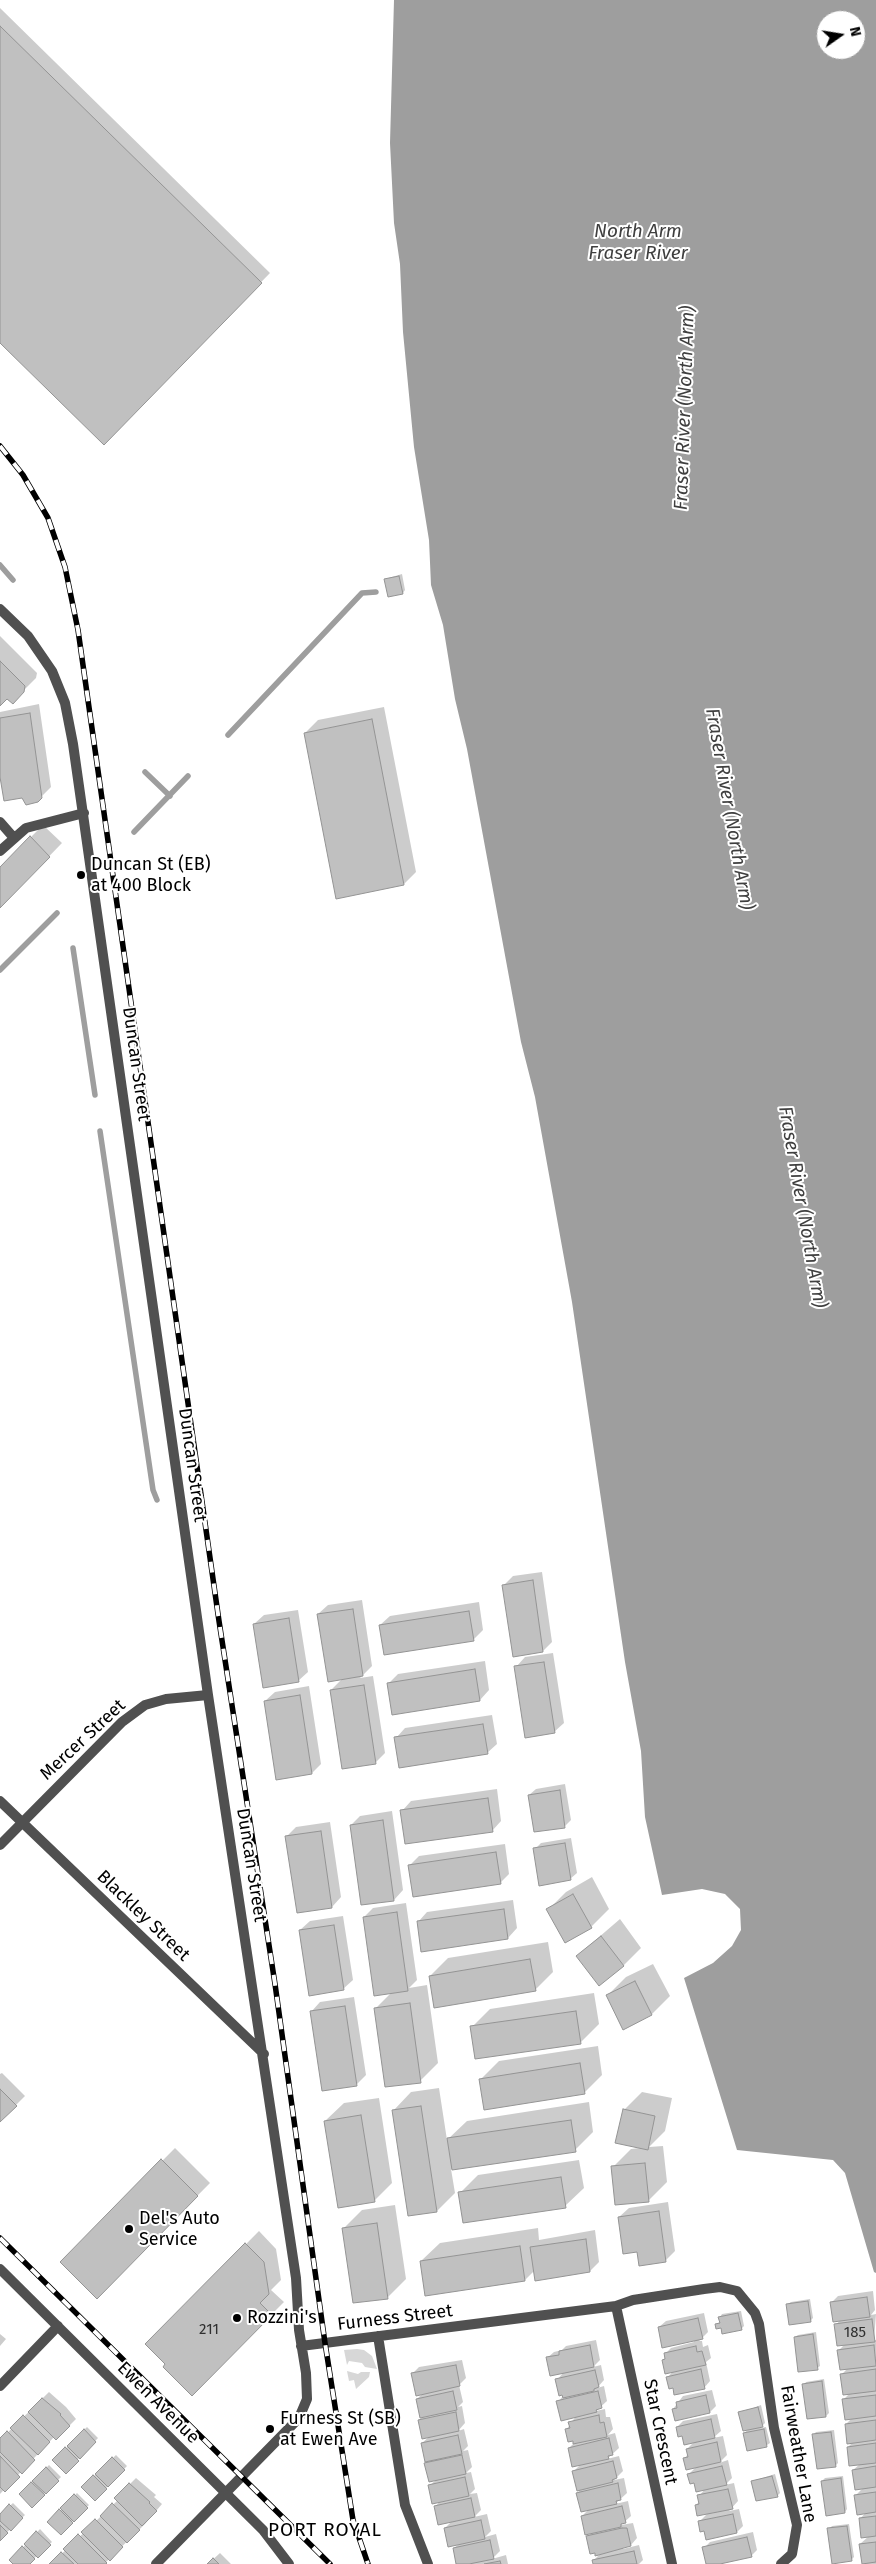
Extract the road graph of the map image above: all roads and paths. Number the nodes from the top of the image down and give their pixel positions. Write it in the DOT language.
graph roads {
  1 [pos="0,609"];
  2 [pos="84,813"];
  3 [pos="0,822"];
  4 [pos="14,838"];
  5 [pos="0,851"];
  6 [pos="208,1695"];
  7 [pos="0,1801"];
  8 [pos="22,1822"];
  9 [pos="0,1845"];
  10 [pos="264,2054"];
  11 [pos="0,2269"];
  12 [pos="737,2292"];
  13 [pos="616,2306"];
  14 [pos="58,2326"];
  15 [pos="378,2336"];
  16 [pos="301,2346"];
  17 [pos="0,2386"];
  18 [pos="225,2492"];
  19 [pos="156,2564"];
  20 [pos="288,2564"];
  21 [pos="428,2564"];
  22 [pos="672,2564"];
  23 [pos="781,2564"];
  1 -- 2 [label="street, Duncan Street"];
  2 -- 4 [label="street"];
  2 -- 6 [label="street, Duncan Street"];
  3 -- 4 [label="street"];
  4 -- 5 [label="street"];
  6 -- 8 [label="street, Mercer Street"];
  6 -- 10 [label="street, Duncan Street"];
  7 -- 8 [label="street, Blackley Street"];
  8 -- 9 [label="street, Mercer Street"];
  8 -- 10 [label="street, Blackley Street"];
  10 -- 16 [label="street, Duncan Street"];
  11 -- 14 [label="street, Ewen Avenue"];
  12 -- 13 [label="street, Furness Street"];
  12 -- 23 [label="street, Fairweather Lane"];
  13 -- 15 [label="street, Furness Street"];
  13 -- 22 [label="street, Star Crescent"];
  14 -- 17 [label="street"];
  14 -- 18 [label="street, Ewen Avenue"];
  15 -- 16 [label="street, Furness Street"];
  15 -- 21 [label="street"];
  16 -- 18 [label="street"];
  18 -- 19 [label="street"];
  18 -- 20 [label="street, Ewen Avenue"];
}
